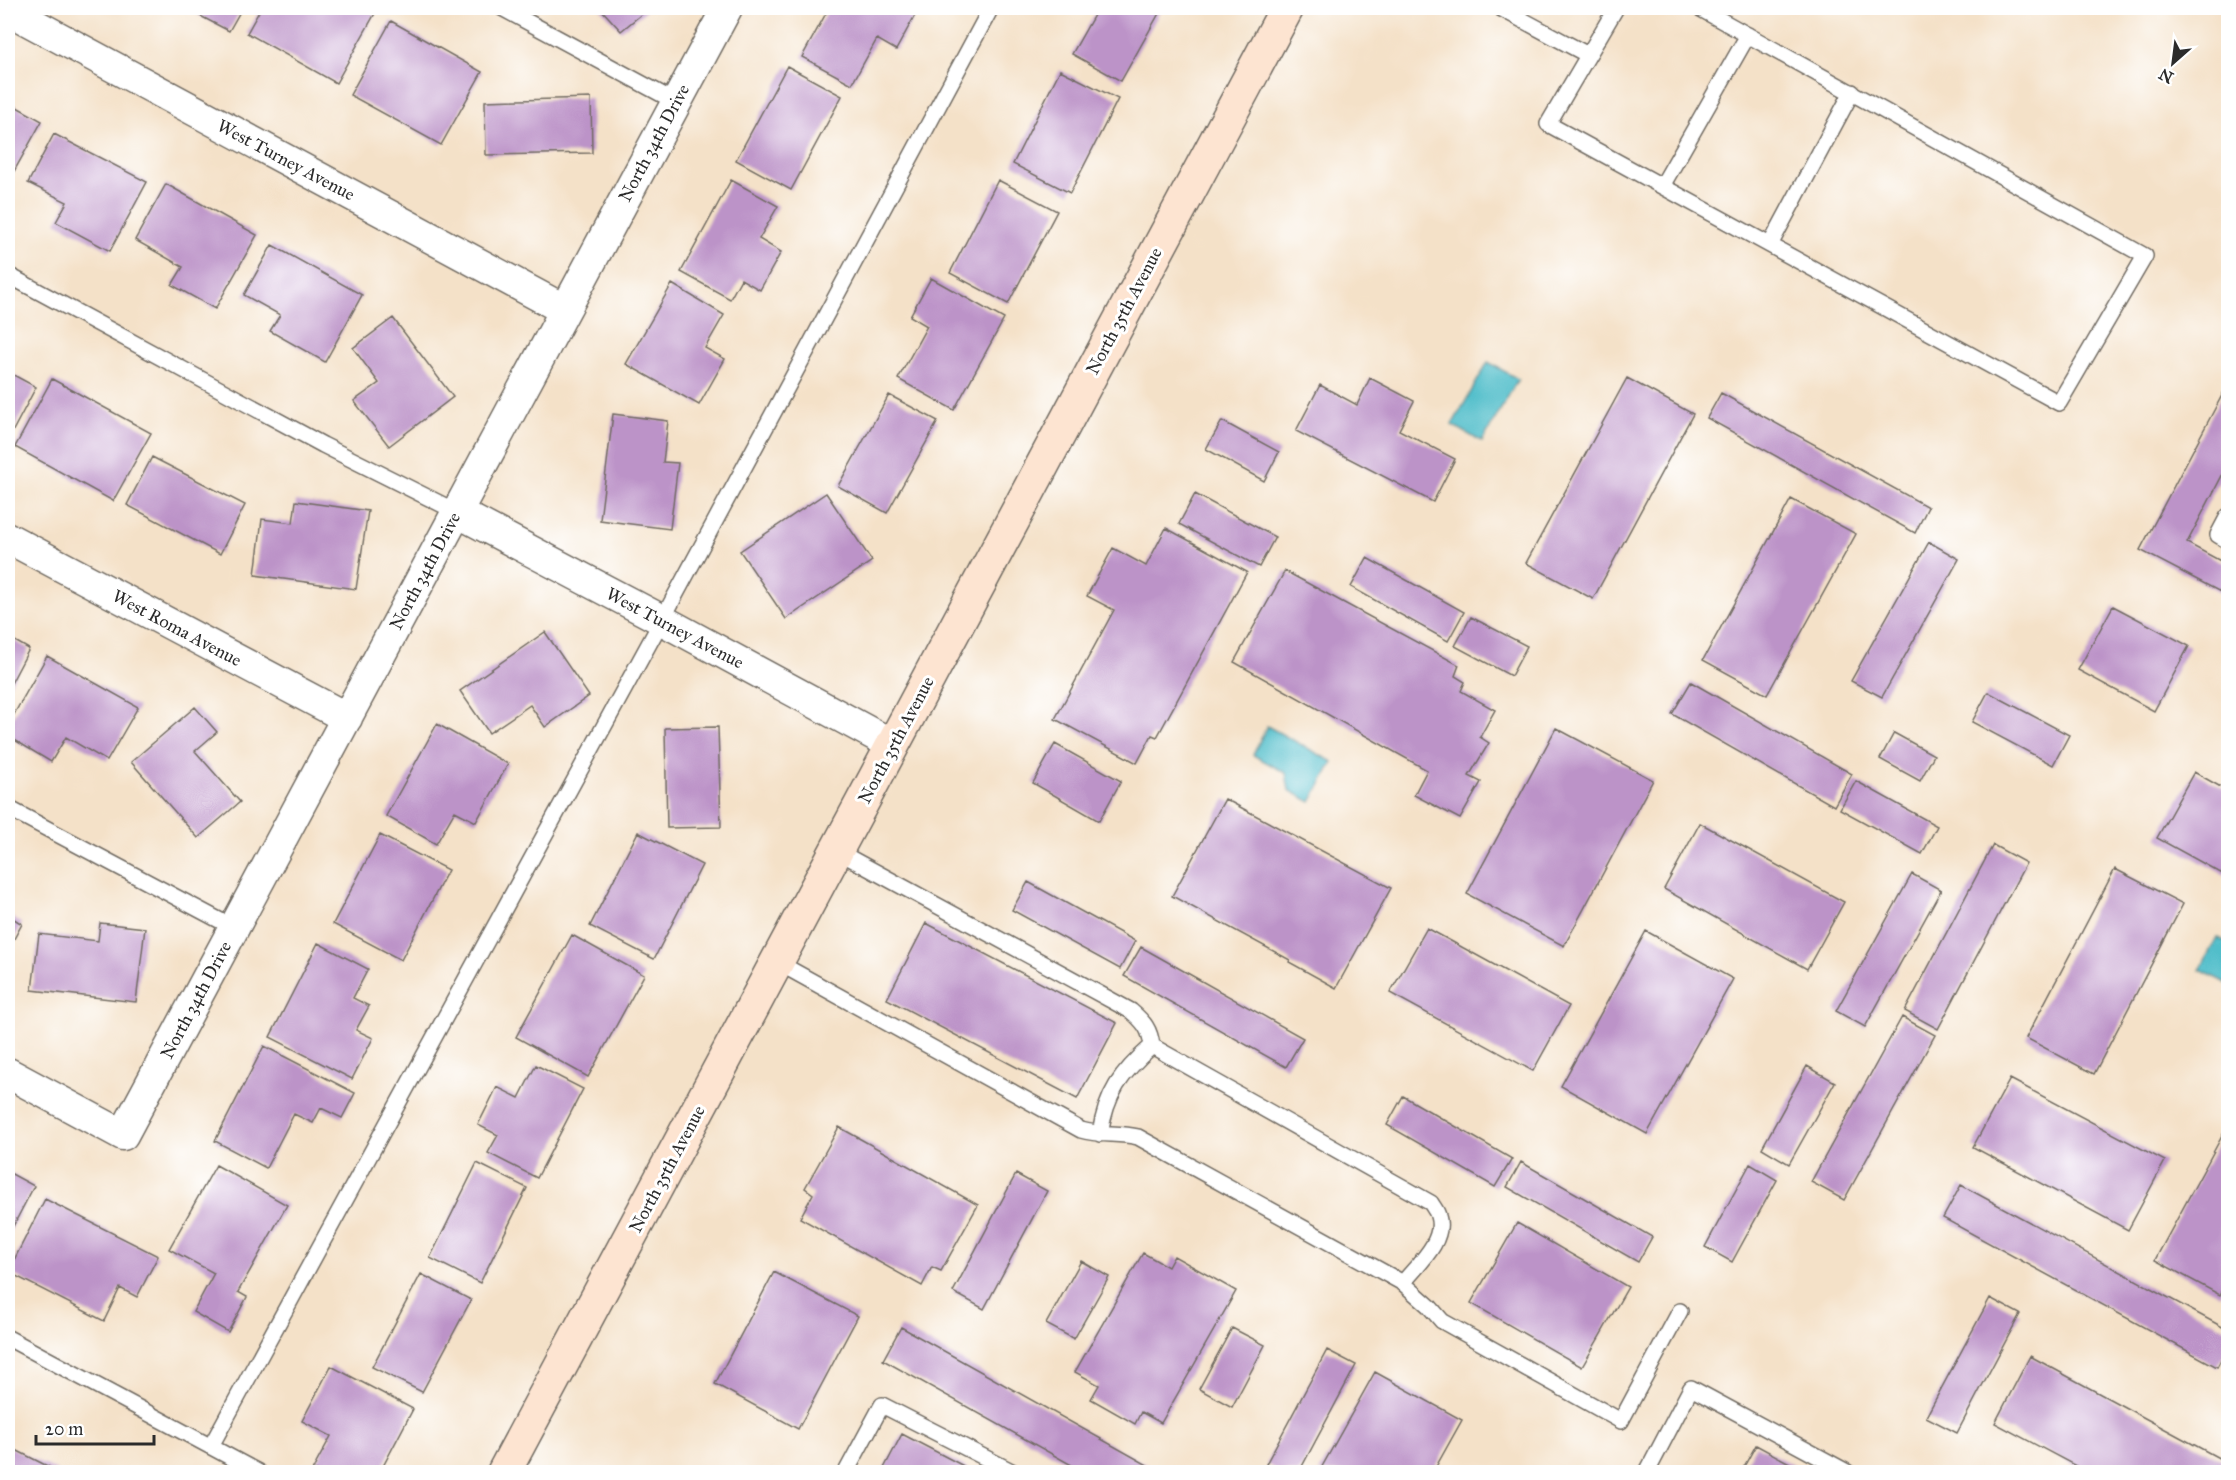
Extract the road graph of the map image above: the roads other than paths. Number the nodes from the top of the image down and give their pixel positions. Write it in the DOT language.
graph roads {
  1 [pos="502,8"];
  2 [pos="727,8"];
  3 [pos="991,8"];
  4 [pos="1287,8"];
  5 [pos="1500,8"];
  6 [pos="1616,8"];
  7 [pos="1699,8"];
  8 [pos="8,10"];
  9 [pos="1748,35"];
  10 [pos="1588,55"];
  11 [pos="1852,92"];
  12 [pos="676,102"];
  13 [pos="1662,186"];
  14 [pos="1770,245"];
  15 [pos="8,276"];
  16 [pos="565,310"];
  17 [pos="457,513"];
  18 [pos="2229,516"];
  19 [pos="8,538"];
  20 [pos="2229,541"];
  21 [pos="662,620"];
  22 [pos="347,718"];
  23 [pos="893,745"];
  24 [pos="8,808"];
  25 [pos="837,851"];
  26 [pos="234,928"];
  27 [pos="777,962"];
  28 [pos="1152,1046"];
  29 [pos="8,1073"];
  30 [pos="1100,1134"];
  31 [pos="1403,1283"];
  32 [pos="1680,1311"];
  33 [pos="8,1338"];
  34 [pos="211,1446"];
  35 [pos="512,1470"];
  36 [pos="258,1473"];
  37 [pos="846,1473"];
  38 [pos="1013,1473"];
  39 [pos="1647,1473"];
  40 [pos="1847,1473"];
  1 -- 12 [label="lane"];
  2 -- 12 [label="street, North 34th Drive"];
  3 -- 21 [label="lane"];
  4 -- 23 [label="main road, North 35th Avenue"];
  5 -- 10 [label="lane"];
  6 -- 10 [label="lane"];
  7 -- 9 [label="lane"];
  8 -- 16 [label="street, West Turney Avenue"];
  9 -- 11 [label="lane"];
  9 -- 13 [label="lane"];
  10 -- 13 [label="lane"];
  11 -- 14 [label="lane"];
  11 -- 14 [label="lane"];
  12 -- 16 [label="street, North 34th Drive"];
  13 -- 14 [label="lane"];
  15 -- 17 [label="lane"];
  16 -- 17 [label="street, North 34th Drive"];
  17 -- 21 [label="street, West Turney Avenue"];
  17 -- 22 [label="street, North 34th Drive"];
  18 -- 20 [label="lane"];
  19 -- 22 [label="street, West Roma Avenue"];
  21 -- 23 [label="street, West Turney Avenue"];
  21 -- 34 [label="lane"];
  22 -- 26 [label="street, North 34th Drive"];
  23 -- 25 [label="main road, North 35th Avenue"];
  24 -- 26 [label="lane"];
  25 -- 27 [label="main road, North 35th Avenue"];
  25 -- 28 [label="lane"];
  26 -- 29 [label="street, North 34th Drive"];
  27 -- 30 [label="lane"];
  27 -- 35 [label="main road, North 35th Avenue"];
  28 -- 30 [label="lane"];
  28 -- 31 [label="lane"];
  30 -- 31 [label="lane"];
  31 -- 32 [label="lane"];
  33 -- 34 [label="lane"];
  34 -- 36 [label="lane"];
  37 -- 38 [label="lane"];
  39 -- 40 [label="lane"];
}
